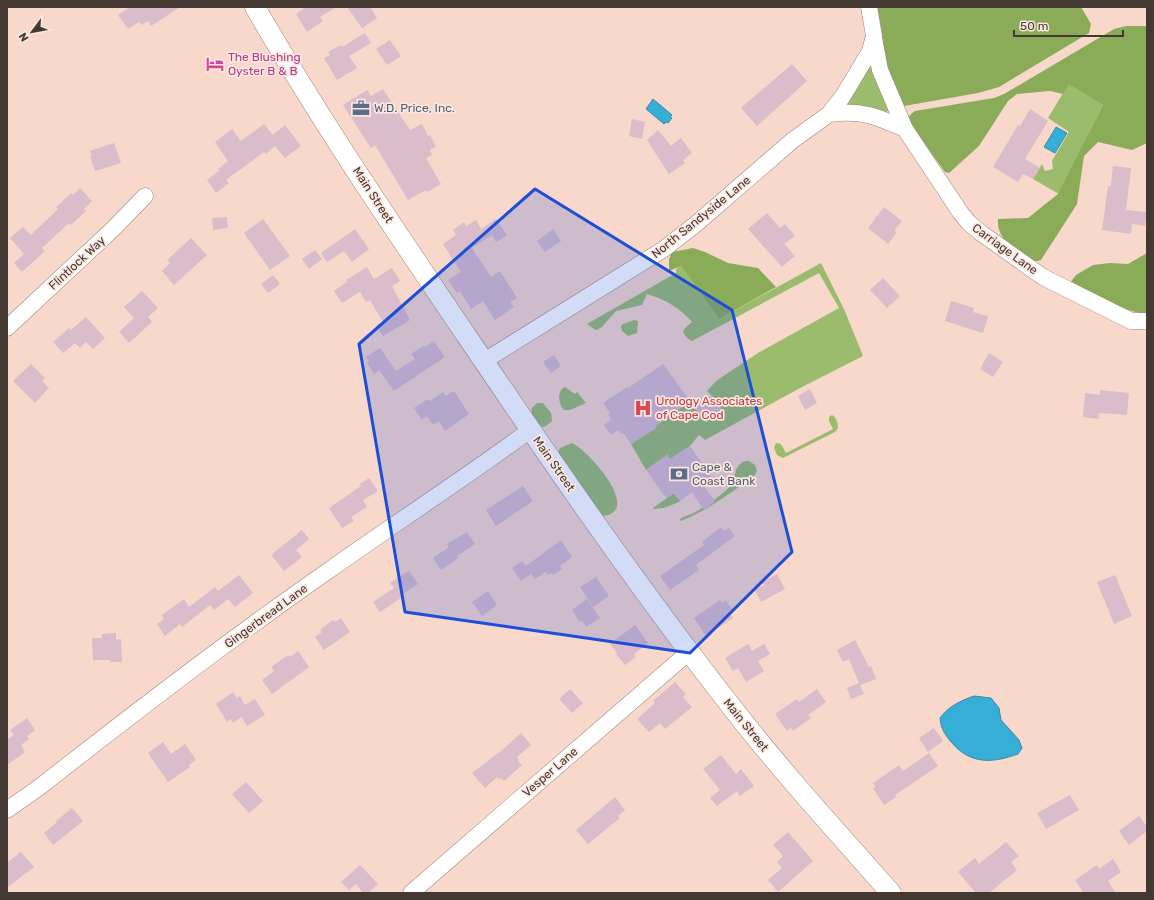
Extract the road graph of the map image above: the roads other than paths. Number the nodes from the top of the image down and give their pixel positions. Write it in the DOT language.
graph roads {
  1 [pos="255,7"];
  2 [pos="869,7"];
  3 [pos="874,36"];
  4 [pos="829,114"];
  5 [pos="905,130"];
  6 [pos="145,196"];
  7 [pos="1147,321"];
  8 [pos="7,328"];
  9 [pos="484,361"];
  10 [pos="530,430"];
  11 [pos="690,652"];
  12 [pos="7,810"];
  13 [pos="411,893"];
  14 [pos="891,893"];
  1 -- 9 [label="main road, Main Street"];
  2 -- 3 [label="street, North Sandyside Lane"];
  3 -- 4 [label="street, North Sandyside Lane"];
  3 -- 5 [label="street, Carriage Lane"];
  4 -- 5 [label="street"];
  4 -- 9 [label="street, North Sandyside Lane"];
  5 -- 7 [label="street, Carriage Lane"];
  6 -- 8 [label="street, Flintlock Way"];
  9 -- 10 [label="main road, Main Street"];
  10 -- 11 [label="main road, Main Street"];
  10 -- 12 [label="street, Gingerbread Lane"];
  11 -- 13 [label="street, Vesper Lane"];
  11 -- 14 [label="main road, Main Street"];
}
